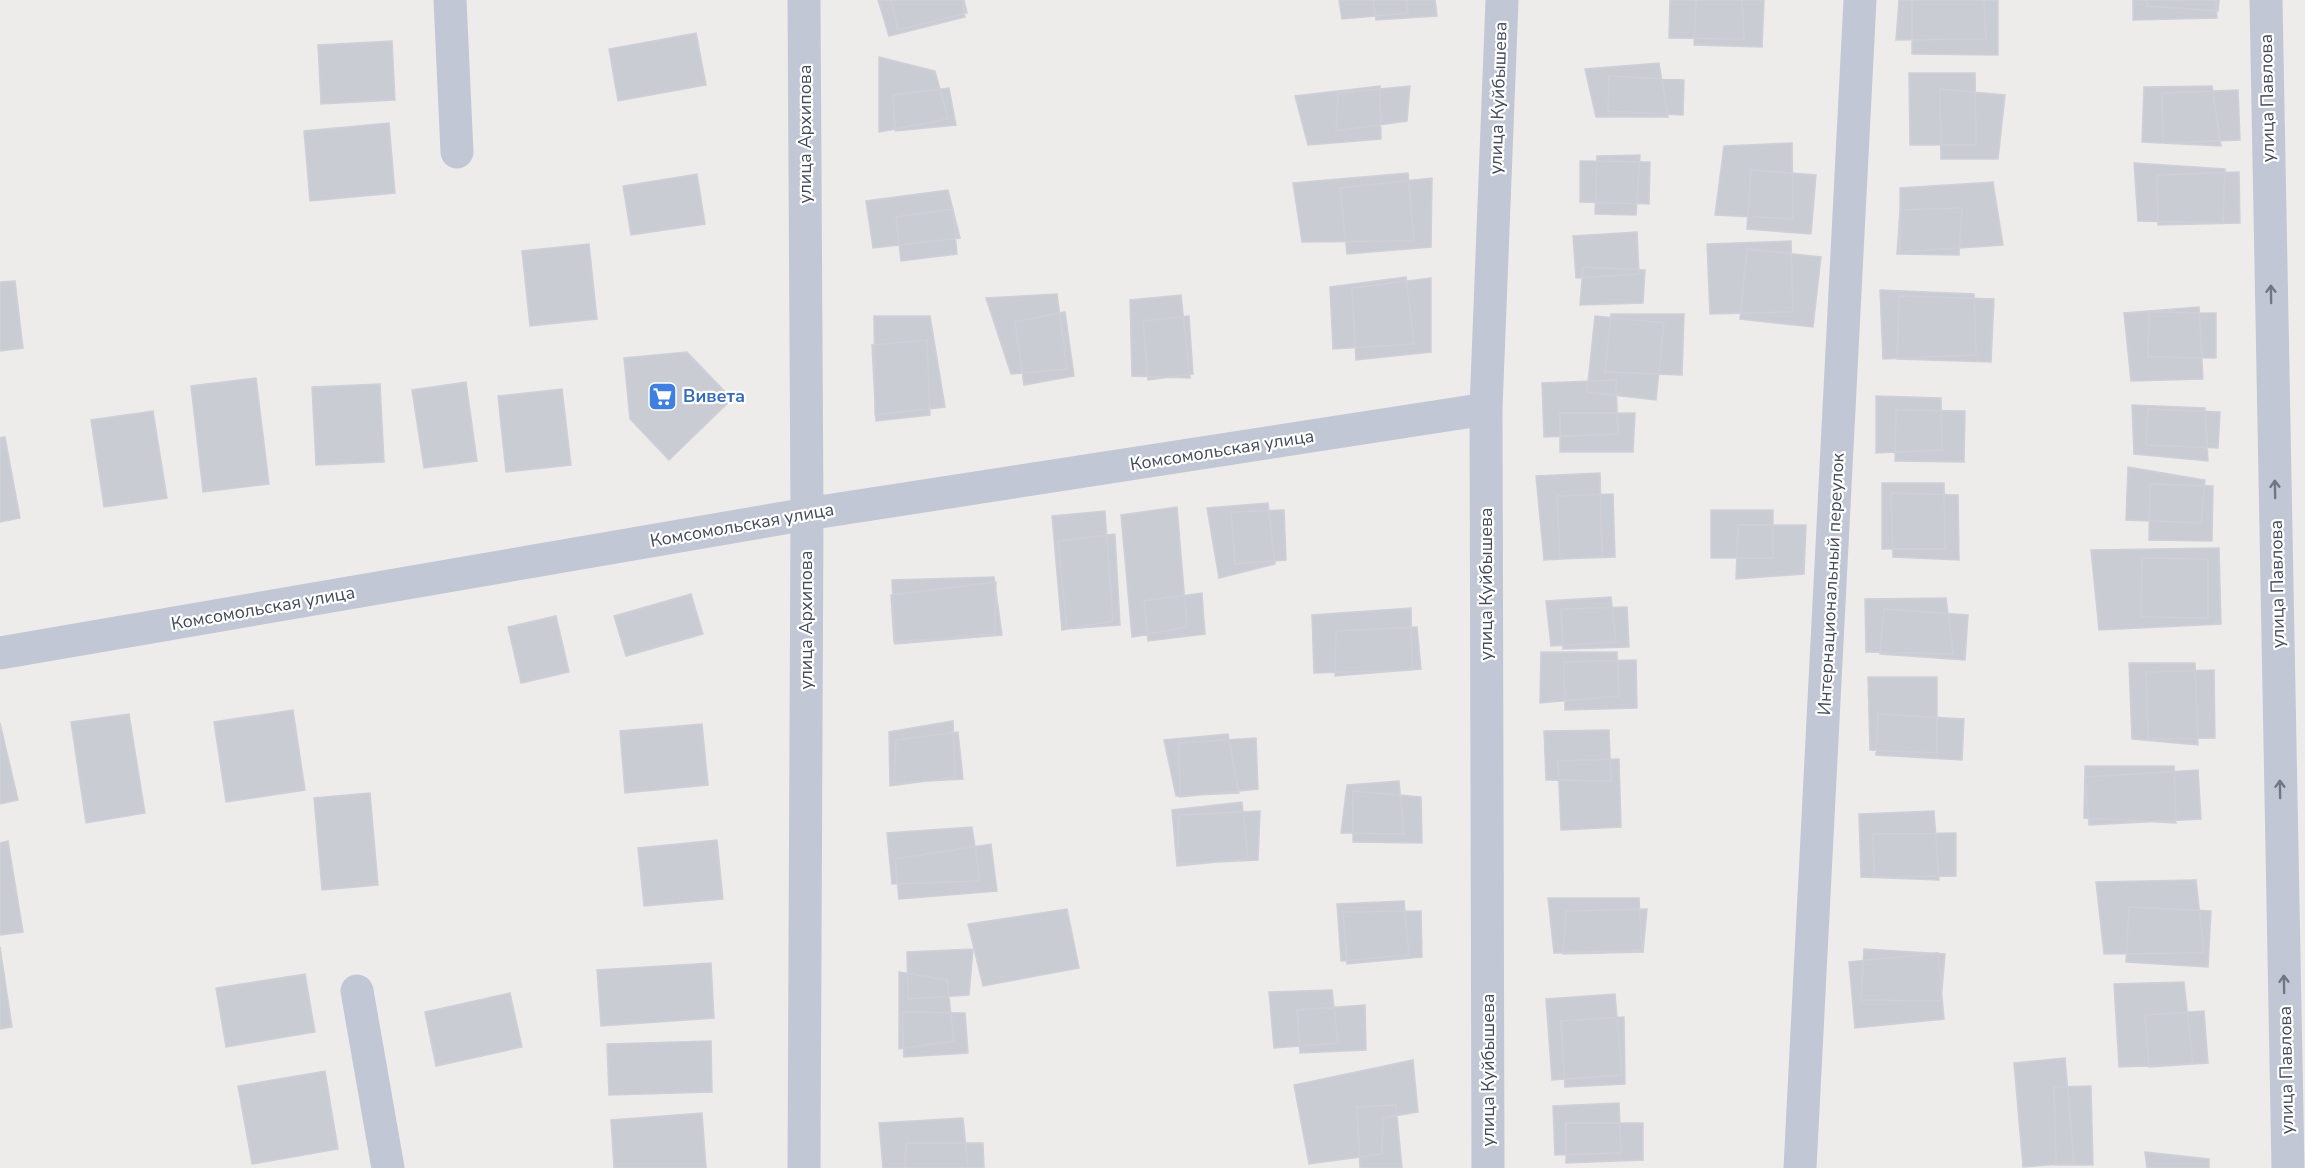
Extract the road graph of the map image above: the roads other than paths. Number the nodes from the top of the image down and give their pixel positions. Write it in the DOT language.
graph roads {
  1 [pos="450,0"];
  2 [pos="804,0"];
  3 [pos="1502,0"];
  4 [pos="1860,0"];
  5 [pos="2266,0"];
  6 [pos="457,152"];
  7 [pos="1486,410"];
  8 [pos="807,514"];
  9 [pos="0,653"];
  10 [pos="357,991"];
  11 [pos="388,1168"];
  12 [pos="804,1168"];
  13 [pos="1488,1168"];
  14 [pos="1800,1168"];
  15 [pos="2288,1168"];
  1 -- 6 [label="street"];
  2 -- 8 [label="street, улица Архипова"];
  3 -- 7 [label="street, улица Куйбышева"];
  4 -- 14 [label="street, Интернациональный переулок"];
  15 -- 5 [label="street, улица Павлова, one-way"];
  7 -- 8 [label="street, Комсомольская улица"];
  7 -- 13 [label="street, улица Куйбышева"];
  8 -- 9 [label="street, Комсомольская улица"];
  8 -- 12 [label="street, улица Архипова"];
  10 -- 11 [label="street"];
}
